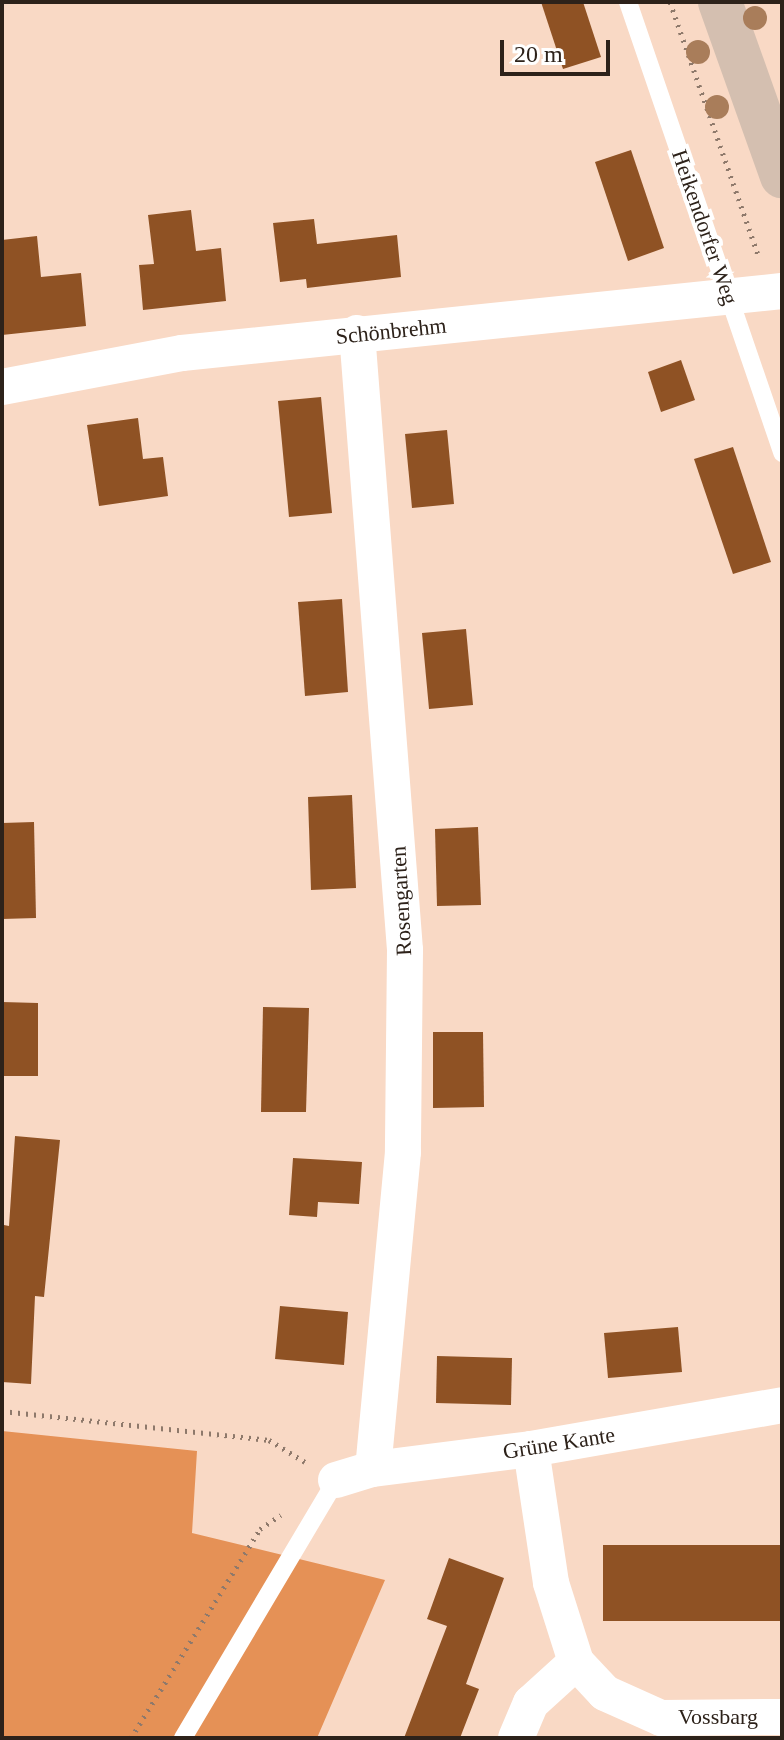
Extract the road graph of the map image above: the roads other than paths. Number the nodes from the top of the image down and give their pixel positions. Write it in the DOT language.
graph roads {
  1 [pos="628,2"];
  2 [pos="720,2"];
  3 [pos="782,176"];
  4 [pos="777,291"];
  5 [pos="729,299"];
  6 [pos="357,333"];
  7 [pos="2,387"];
  8 [pos="782,453"];
  9 [pos="782,1405"];
  10 [pos="531,1449"];
  11 [pos="373,1469"];
  12 [pos="336,1480"];
  13 [pos="576,1662"];
  14 [pos="782,1717"];
  15 [pos="183,1738"];
  16 [pos="516,1738"];
  1 -- 5 [label="lane, Heikendorfer Weg"];
  2 -- 3 [label="street"];
  4 -- 5 [label="street, Schönbrehm"];
  5 -- 6 [label="street, Schönbrehm"];
  5 -- 8 [label="lane, Heikendorfer Weg"];
  6 -- 7 [label="street, Schönbrehm"];
  6 -- 11 [label="street, Rosengarten"];
  9 -- 10 [label="street, Grüne Kante"];
  10 -- 11 [label="street, Grüne Kante"];
  10 -- 13 [label="street, Vossbarg"];
  11 -- 12 [label="street, Grüne Kante"];
  12 -- 15 [label="lane"];
  13 -- 14 [label="street, Vossbarg"];
  13 -- 16 [label="street"];
}
